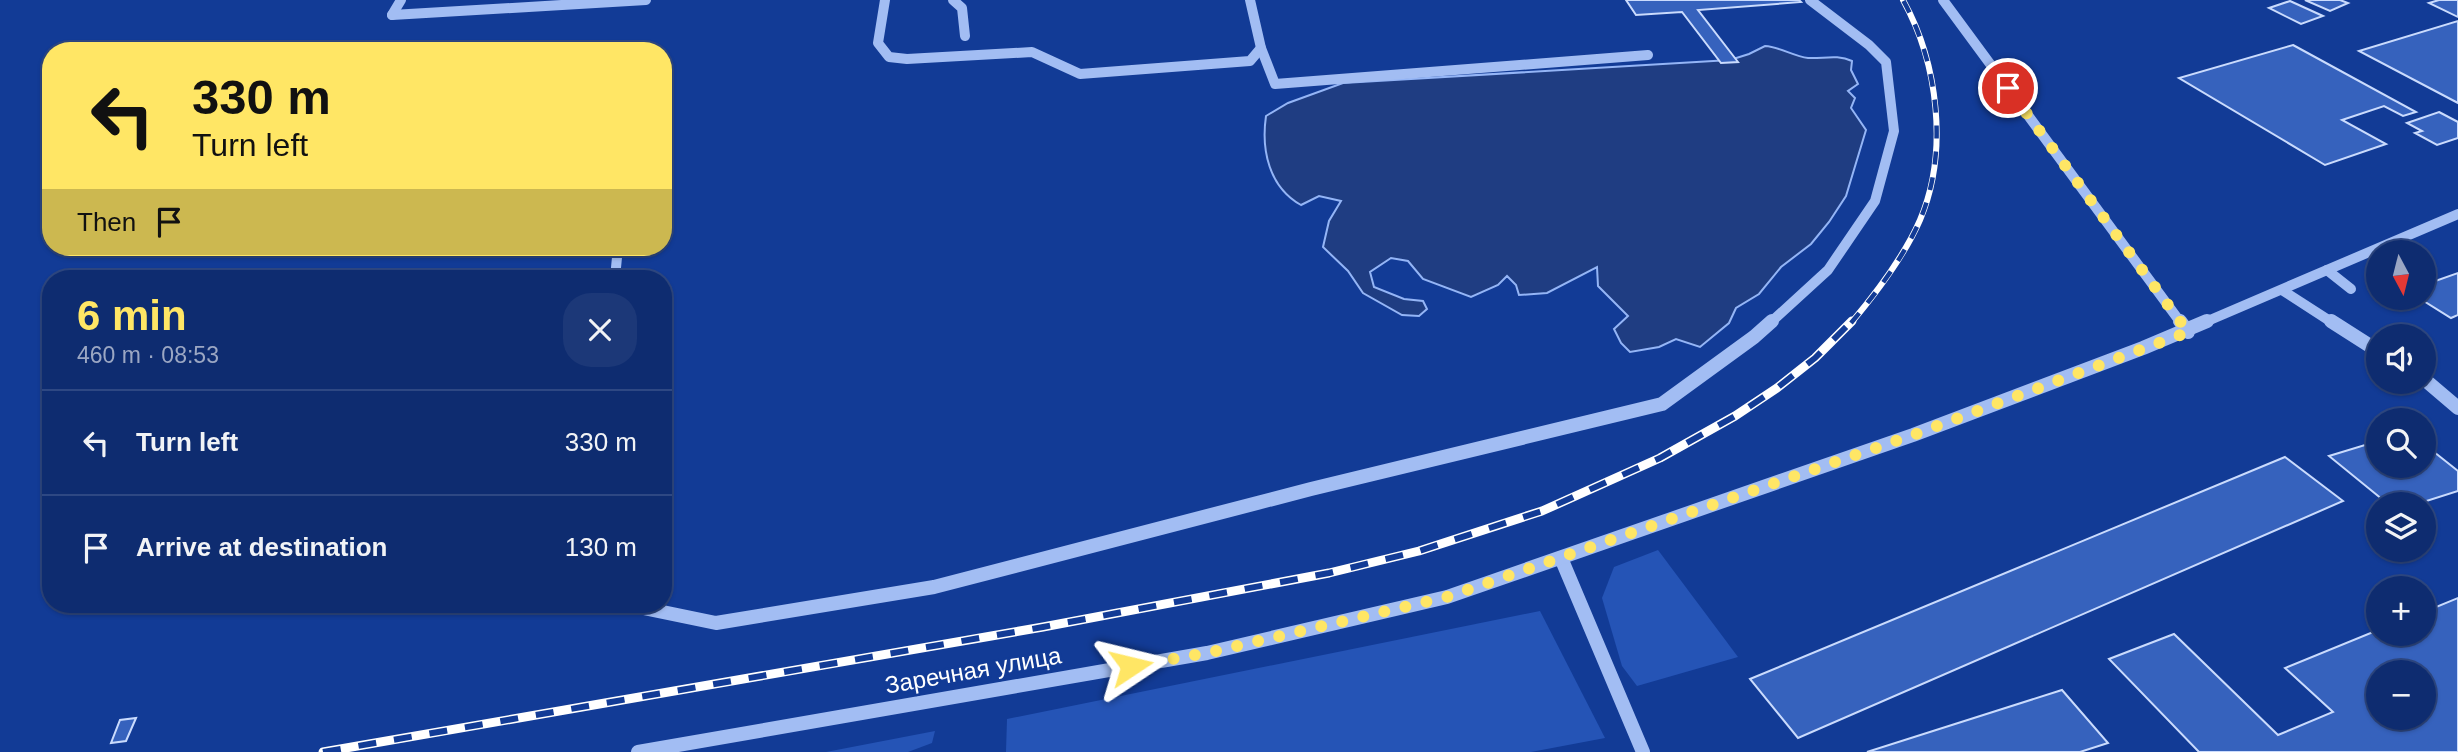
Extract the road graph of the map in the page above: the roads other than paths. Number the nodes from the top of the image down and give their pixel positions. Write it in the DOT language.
graph roads {
  1 [pos="401,0"];
  2 [pos="646,0"];
  3 [pos="885,0"];
  4 [pos="953,0"];
  5 [pos="1250,0"];
  6 [pos="1810,0"];
  7 [pos="1943,0"];
  8 [pos="965,36"];
  9 [pos="1261,48"];
  10 [pos="1648,55"];
  11 [pos="2458,214"];
  12 [pos="2327,270"];
  13 [pos="2351,289"];
  14 [pos="2282,290"];
  15 [pos="2188,332"];
  16 [pos="2366,343"];
  17 [pos="2436,389"];
  18 [pos="2458,408"];
  19 [pos="1561,558"];
  20 [pos="665,613"];
  21 [pos="638,752"];
  22 [pos="1643,752"];
  1 -- 2 [label="street"];
  3 -- 9 [label="street"];
  4 -- 8 [label="street"];
  5 -- 9 [label="street"];
  6 -- 20 [label="street"];
  7 -- 15 [label="street"];
  9 -- 10 [label="street"];
  11 -- 12 [label="street, Заречная улица"];
  12 -- 13 [label="street"];
  12 -- 14 [label="street, Заречная улица"];
  14 -- 15 [label="street, Заречная улица"];
  14 -- 16 [label="street"];
  15 -- 19 [label="street, Заречная улица"];
  17 -- 18 [label="street"];
  19 -- 21 [label="street, Заречная улица"];
  19 -- 22 [label="street"];
}
